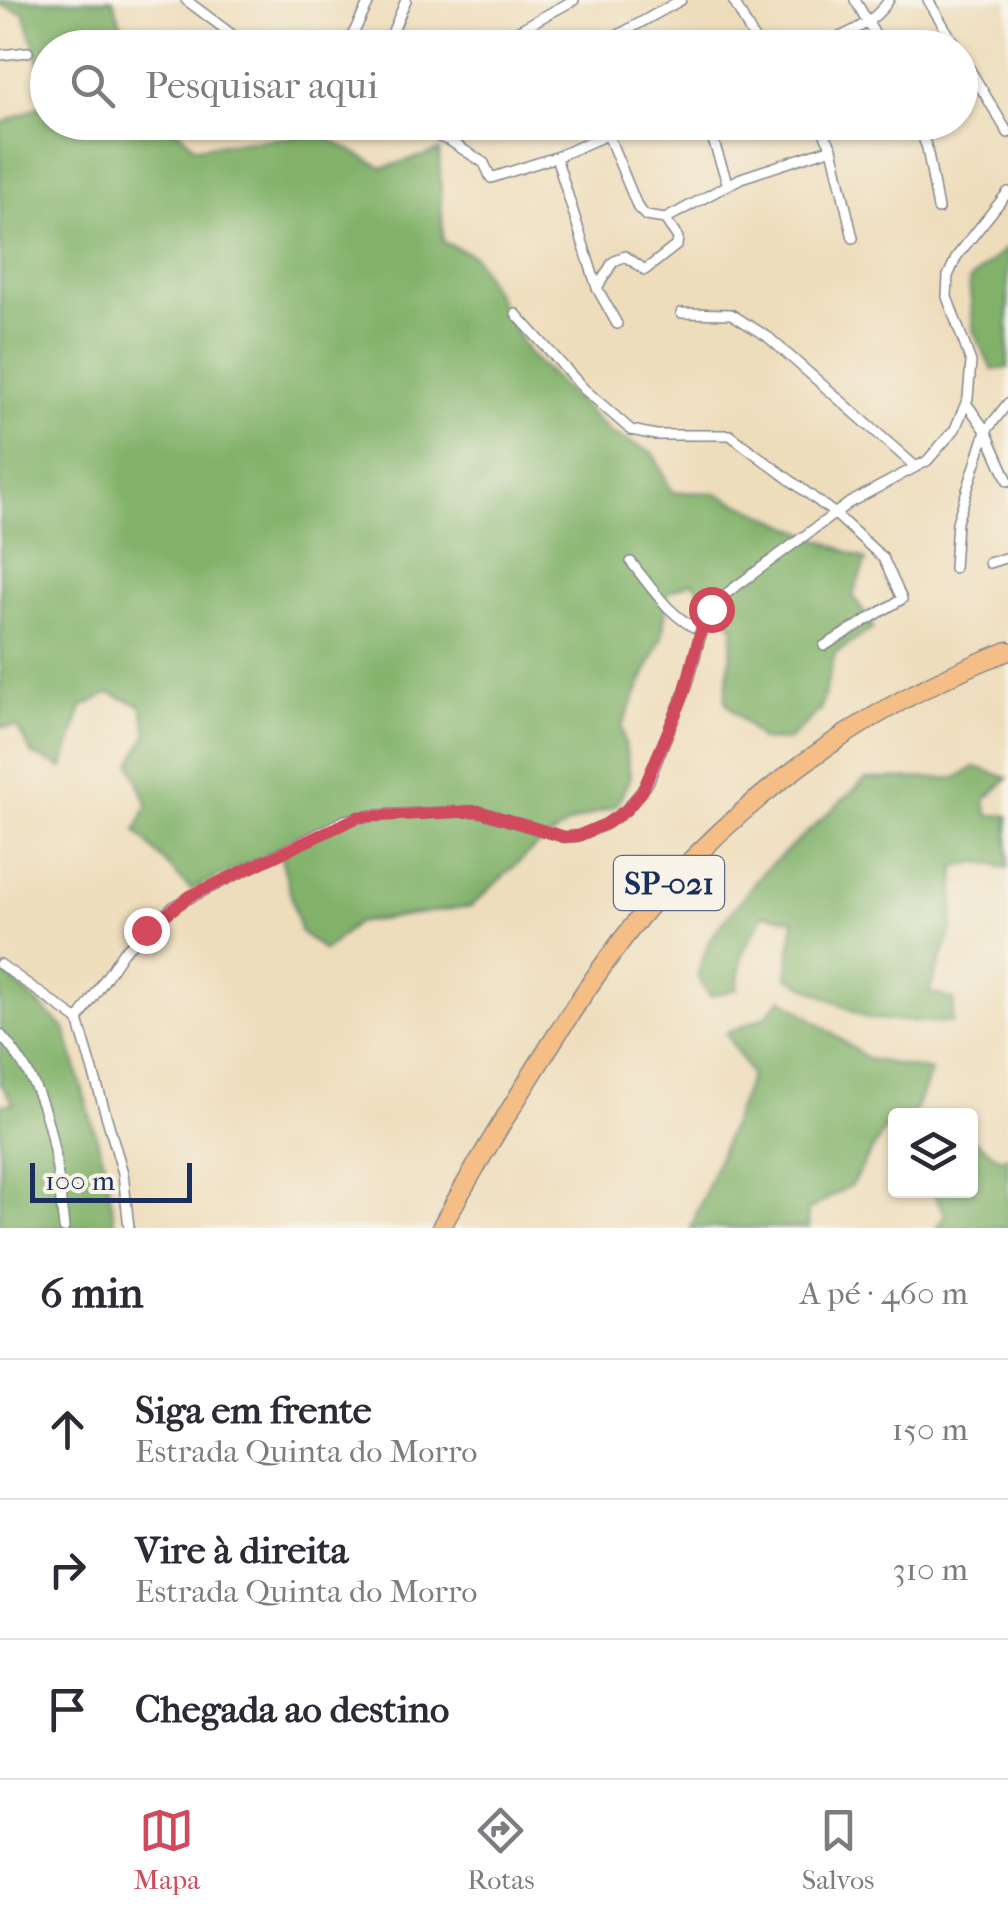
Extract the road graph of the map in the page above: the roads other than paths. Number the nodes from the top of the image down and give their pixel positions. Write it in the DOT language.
graph roads {
  1 [pos="186,0"];
  2 [pos="370,0"];
  3 [pos="406,0"];
  4 [pos="574,0"];
  5 [pos="681,0"];
  6 [pos="733,0"];
  7 [pos="855,0"];
  8 [pos="890,0"];
  9 [pos="928,0"];
  10 [pos="870,20"];
  11 [pos="226,30"];
  12 [pos="355,30"];
  13 [pos="394,30"];
  14 [pos="519,30"];
  15 [pos="627,30"];
  16 [pos="749,30"];
  17 [pos="850,30"];
  18 [pos="875,30"];
  19 [pos="947,30"];
  20 [pos="28,52"];
  21 [pos="0,55"];
  22 [pos="978,82"];
  23 [pos="1008,133"];
  24 [pos="445,140"];
  25 [pos="596,140"];
  26 [pos="610,140"];
  27 [pos="713,140"];
  28 [pos="828,140"];
  29 [pos="924,140"];
  30 [pos="450,142"];
  31 [pos="832,148"];
  32 [pos="556,157"];
  33 [pos="728,185"];
  34 [pos="1008,192"];
  35 [pos="938,209"];
  36 [pos="665,219"];
  37 [pos="853,238"];
  38 [pos="597,288"];
  39 [pos="682,313"];
  40 [pos="516,314"];
  41 [pos="617,324"];
  42 [pos="1008,403"];
  43 [pos="967,404"];
  44 [pos="986,430"];
  45 [pos="916,467"];
  46 [pos="1008,481"];
  47 [pos="834,513"];
  48 [pos="1008,556"];
  49 [pos="631,562"];
  50 [pos="989,563"];
  51 [pos="954,568"];
  52 [pos="702,631"];
  53 [pos="824,646"];
  54 [pos="1008,650"];
  55 [pos="0,964"];
  56 [pos="78,1020"];
  57 [pos="0,1034"];
  58 [pos="64,1228"];
  59 [pos="129,1228"];
  60 [pos="441,1228"];
  1 -- 11 [label="street"];
  2 -- 12 [label="street"];
  3 -- 13 [label="street"];
  4 -- 14 [label="street"];
  5 -- 15 [label="street"];
  6 -- 16 [label="street"];
  7 -- 10 [label="street"];
  8 -- 10 [label="street"];
  9 -- 19 [label="street"];
  10 -- 17 [label="street"];
  10 -- 18 [label="street"];
  20 -- 21 [label="street"];
  22 -- 23 [label="street"];
  24 -- 30 [label="street"];
  25 -- 32 [label="street"];
  26 -- 36 [label="street"];
  27 -- 33 [label="street"];
  28 -- 31 [label="street"];
  29 -- 35 [label="street"];
  30 -- 32 [label="street"];
  31 -- 33 [label="street"];
  31 -- 37 [label="street"];
  32 -- 38 [label="street"];
  33 -- 36 [label="street"];
  34 -- 43 [label="street"];
  36 -- 38 [label="street"];
  38 -- 41 [label="street"];
  39 -- 45 [label="street"];
  40 -- 47 [label="street"];
  42 -- 44 [label="street"];
  43 -- 44 [label="street"];
  43 -- 45 [label="street"];
  44 -- 46 [label="street"];
  44 -- 51 [label="street"];
  45 -- 47 [label="street"];
  47 -- 52 [label="street"];
  47 -- 53 [label="street"];
  48 -- 50 [label="street"];
  49 -- 52 [label="street"];
  52 -- 56 [label="street"];
  54 -- 60 [label="highway, SP-021"];
  55 -- 56 [label="street"];
  56 -- 59 [label="street"];
  57 -- 58 [label="street"];
}
